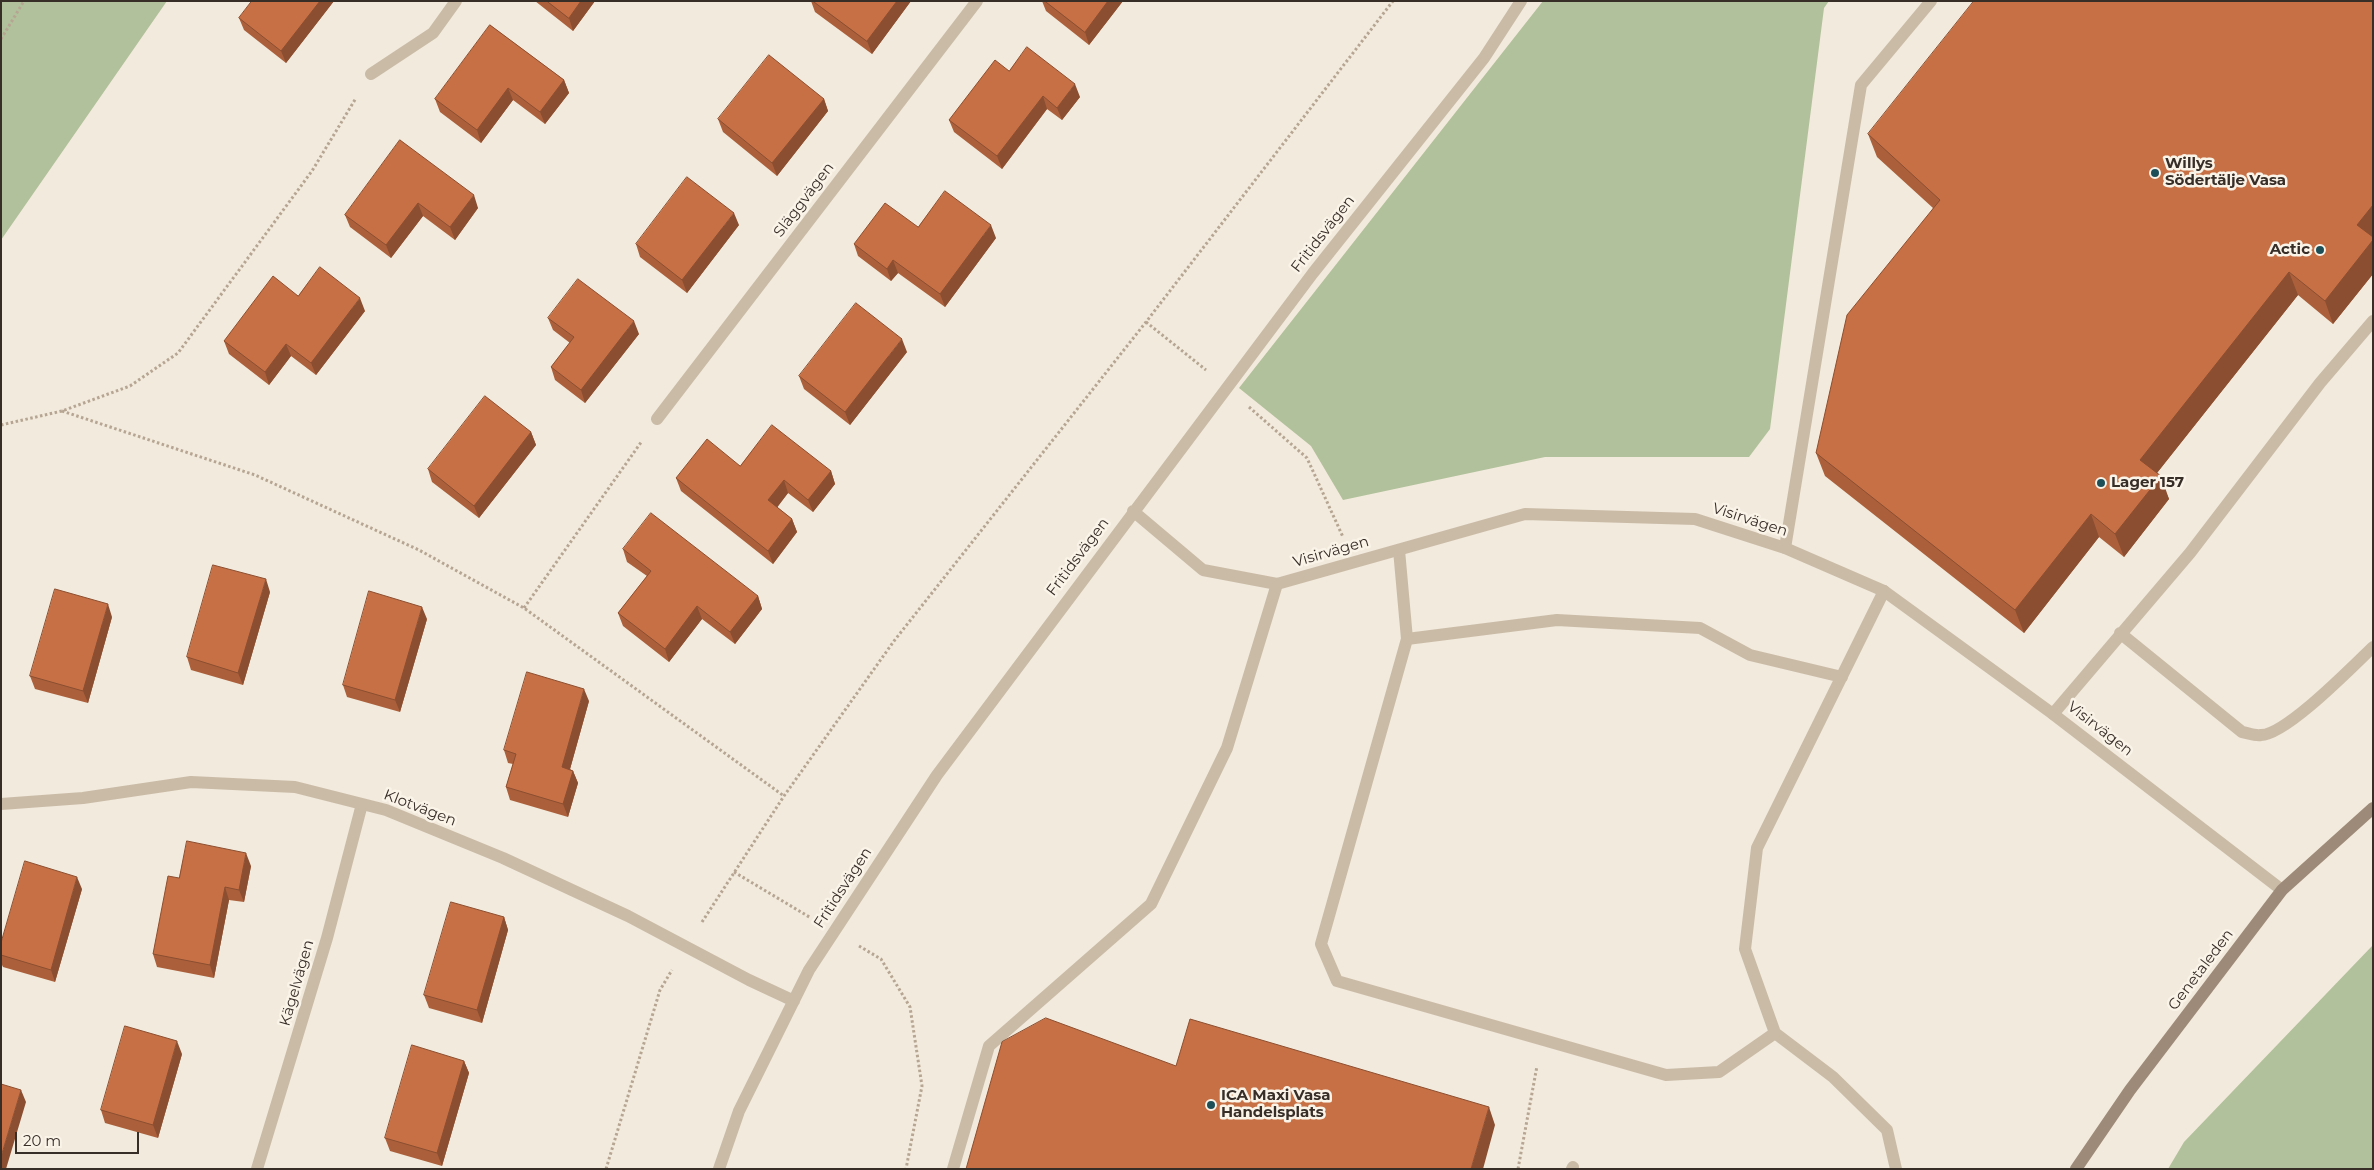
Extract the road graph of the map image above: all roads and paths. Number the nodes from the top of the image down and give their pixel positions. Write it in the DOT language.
graph roads {
  1 [pos="24,1"];
  2 [pos="456,1"];
  3 [pos="977,1"];
  4 [pos="1393,1"];
  5 [pos="1521,1"];
  6 [pos="1931,1"];
  7 [pos="1,39"];
  8 [pos="371,74"];
  9 [pos="2373,320"];
  10 [pos="1146,322"];
  11 [pos="1226,387"];
  12 [pos="62,411"];
  13 [pos="657,419"];
  14 [pos="1,425"];
  15 [pos="1133,511"];
  16 [pos="1785,548"];
  17 [pos="1398,550"];
  18 [pos="1355,562"];
  19 [pos="1277,584"];
  20 [pos="1884,591"];
  21 [pos="524,608"];
  22 [pos="2120,633"];
  23 [pos="1407,639"];
  24 [pos="2373,647"];
  25 [pos="1842,677"];
  26 [pos="2053,714"];
  27 [pos="784,796"];
  28 [pos="1,804"];
  29 [pos="362,804"];
  30 [pos="2373,808"];
  31 [pos="734,872"];
  32 [pos="2282,890"];
  33 [pos="835,932"];
  34 [pos="686,947"];
  35 [pos="794,1001"];
  36 [pos="1774,1034"];
  37 [pos="1543,1040"];
  38 [pos="258,1169"];
  39 [pos="606,1169"];
  40 [pos="719,1169"];
  41 [pos="906,1169"];
  42 [pos="953,1169"];
  43 [pos="1518,1169"];
  44 [pos="1896,1169"];
  45 [pos="2076,1169"];
  1 -- 7 [label="path"];
  2 -- 8 [label="street"];
  3 -- 13 [label="street, Släggvägen"];
  4 -- 10 [label="path"];
  5 -- 11 [label="street, Fritidsvägen"];
  6 -- 16 [label="street"];
  8 -- 12 [label="path"];
  9 -- 22 [label="street"];
  10 -- 11 [label="path"];
  10 -- 27 [label="path"];
  11 -- 15 [label="street, Fritidsvägen"];
  11 -- 18 [label="path"];
  12 -- 14 [label="path"];
  12 -- 21 [label="path"];
  13 -- 21 [label="path"];
  15 -- 19 [label="street, Visirvägen"];
  15 -- 33 [label="street, Fritidsvägen"];
  16 -- 17 [label="street, Visirvägen"];
  16 -- 20 [label="street, Visirvägen"];
  17 -- 18 [label="street, Visirvägen"];
  17 -- 23 [label="street"];
  18 -- 19 [label="street, Visirvägen"];
  19 -- 42 [label="street"];
  20 -- 25 [label="street"];
  20 -- 26 [label="street, Visirvägen"];
  21 -- 27 [label="path"];
  22 -- 24 [label="street"];
  22 -- 26 [label="street"];
  23 -- 25 [label="street"];
  23 -- 37 [label="street"];
  25 -- 36 [label="street"];
  26 -- 32 [label="street, Visirvägen"];
  27 -- 31 [label="path"];
  28 -- 29 [label="street, Klotvägen"];
  29 -- 34 [label="street, Klotvägen"];
  29 -- 38 [label="street, Kägelvägen"];
  30 -- 32 [label="main road, Genetaleden"];
  31 -- 33 [label="path"];
  31 -- 34 [label="path"];
  32 -- 45 [label="main road, Genetaleden"];
  33 -- 35 [label="street, Fritidsvägen"];
  33 -- 41 [label="path"];
  34 -- 35 [label="street, Klotvägen"];
  34 -- 39 [label="path"];
  35 -- 40 [label="street, Fritidsvägen"];
  36 -- 37 [label="street"];
  36 -- 44 [label="street"];
  37 -- 43 [label="path"];
}
